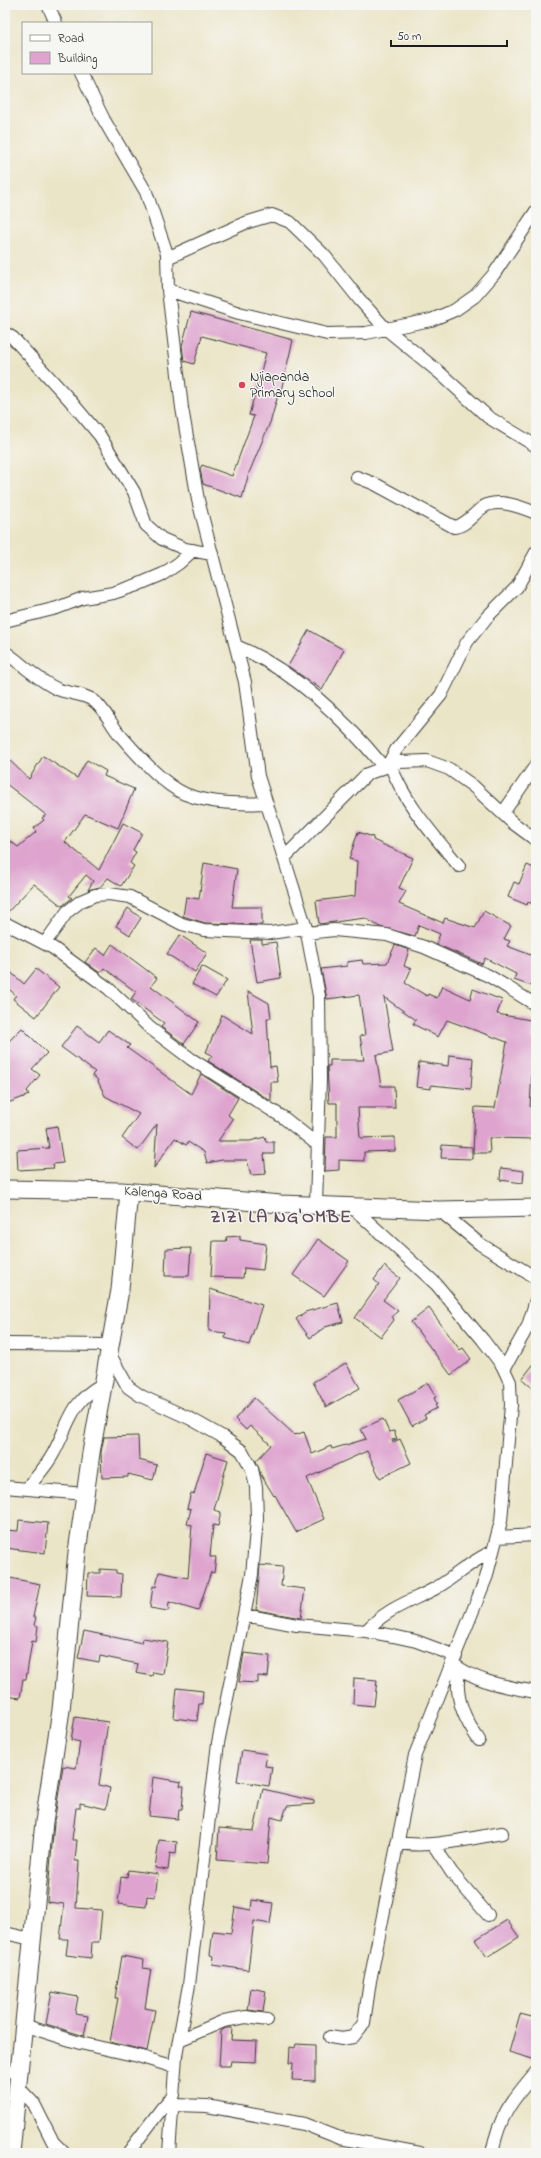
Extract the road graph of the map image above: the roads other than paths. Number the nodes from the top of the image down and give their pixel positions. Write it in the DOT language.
graph roads {
  1 [pos="48,5"];
  2 [pos="56,22"];
  3 [pos="81,74"];
  4 [pos="536,211"];
  5 [pos="167,258"];
  6 [pos="168,290"];
  7 [pos="385,328"];
  8 [pos="5,333"];
  9 [pos="536,446"];
  10 [pos="357,477"];
  11 [pos="536,513"];
  12 [pos="194,550"];
  13 [pos="536,552"];
  14 [pos="212,554"];
  15 [pos="5,621"];
  16 [pos="236,646"];
  17 [pos="5,652"];
  18 [pos="387,765"];
  19 [pos="536,765"];
  20 [pos="266,803"];
  21 [pos="503,813"];
  22 [pos="536,840"];
  23 [pos="284,858"];
  24 [pos="459,866"];
  25 [pos="5,923"];
  26 [pos="306,931"];
  27 [pos="45,943"];
  28 [pos="536,1005"];
  29 [pos="318,1145"];
  30 [pos="5,1189"];
  31 [pos="129,1192"];
  32 [pos="316,1204"];
  33 [pos="351,1206"];
  34 [pos="536,1208"];
  35 [pos="439,1210"];
  36 [pos="536,1278"];
  37 [pos="536,1300"];
  38 [pos="5,1344"];
  39 [pos="110,1349"];
  40 [pos="504,1369"];
  41 [pos="103,1384"];
  42 [pos="5,1487"];
  43 [pos="27,1489"];
  44 [pos="85,1494"];
  45 [pos="536,1535"];
  46 [pos="497,1537"];
  47 [pos="492,1552"];
  48 [pos="244,1615"];
  49 [pos="366,1631"];
  50 [pos="456,1663"];
  51 [pos="536,1692"];
  52 [pos="479,1740"];
  53 [pos="502,1833"];
  54 [pos="397,1843"];
  55 [pos="433,1844"];
  56 [pos="488,1915"];
  57 [pos="5,1933"];
  58 [pos="31,1939"];
  59 [pos="267,2020"];
  60 [pos="23,2025"];
  61 [pos="330,2037"];
  62 [pos="179,2040"];
  63 [pos="175,2067"];
  64 [pos="536,2072"];
  65 [pos="14,2076"];
  66 [pos="531,2082"];
  67 [pos="174,2100"];
  68 [pos="11,2153"];
  69 [pos="64,2153"];
  70 [pos="128,2153"];
  71 [pos="169,2153"];
  72 [pos="420,2153"];
  73 [pos="492,2153"];
  1 -- 2 [label="street"];
  3 -- 5 [label="street"];
  4 -- 7 [label="street"];
  5 -- 6 [label="street"];
  5 -- 7 [label="street"];
  6 -- 7 [label="street"];
  6 -- 14 [label="street"];
  7 -- 9 [label="street"];
  8 -- 12 [label="street"];
  10 -- 11 [label="street"];
  12 -- 14 [label="street"];
  12 -- 15 [label="street"];
  13 -- 18 [label="street"];
  14 -- 16 [label="street"];
  16 -- 18 [label="street"];
  16 -- 20 [label="street"];
  17 -- 20 [label="street"];
  18 -- 21 [label="street"];
  18 -- 23 [label="street"];
  18 -- 24 [label="street"];
  19 -- 21 [label="street"];
  20 -- 23 [label="street"];
  21 -- 22 [label="street"];
  23 -- 26 [label="street"];
  25 -- 27 [label="street"];
  26 -- 27 [label="street"];
  26 -- 28 [label="street"];
  26 -- 29 [label="street"];
  27 -- 29 [label="street"];
  29 -- 32 [label="street"];
  30 -- 31 [label="street, Kalenga Road"];
  31 -- 32 [label="street, Kalenga Road"];
  31 -- 39 [label="street"];
  32 -- 33 [label="street, Kalenga Road"];
  33 -- 35 [label="street, Kalenga Road"];
  33 -- 40 [label="street"];
  34 -- 35 [label="street, Kalenga Road"];
  35 -- 36 [label="street"];
  37 -- 40 [label="street"];
  38 -- 39 [label="street"];
  39 -- 41 [label="street"];
  39 -- 48 [label="street"];
  40 -- 46 [label="street"];
  41 -- 43 [label="street"];
  41 -- 44 [label="street"];
  42 -- 43 [label="street"];
  43 -- 44 [label="street"];
  44 -- 58 [label="street"];
  45 -- 46 [label="street"];
  46 -- 47 [label="street"];
  47 -- 49 [label="street"];
  47 -- 50 [label="street"];
  48 -- 49 [label="street"];
  48 -- 62 [label="street"];
  49 -- 50 [label="street"];
  50 -- 51 [label="street"];
  50 -- 52 [label="street"];
  50 -- 54 [label="street"];
  53 -- 55 [label="street"];
  54 -- 55 [label="street"];
  54 -- 61 [label="street"];
  55 -- 56 [label="street"];
  57 -- 58 [label="street"];
  58 -- 60 [label="street"];
  59 -- 62 [label="street"];
  60 -- 63 [label="street"];
  60 -- 65 [label="street"];
  62 -- 63 [label="street"];
  63 -- 67 [label="street"];
  64 -- 66 [label="street"];
  65 -- 68 [label="street"];
  65 -- 69 [label="street"];
  66 -- 73 [label="street"];
  67 -- 70 [label="street"];
  67 -- 71 [label="street"];
  67 -- 72 [label="street"];
}
